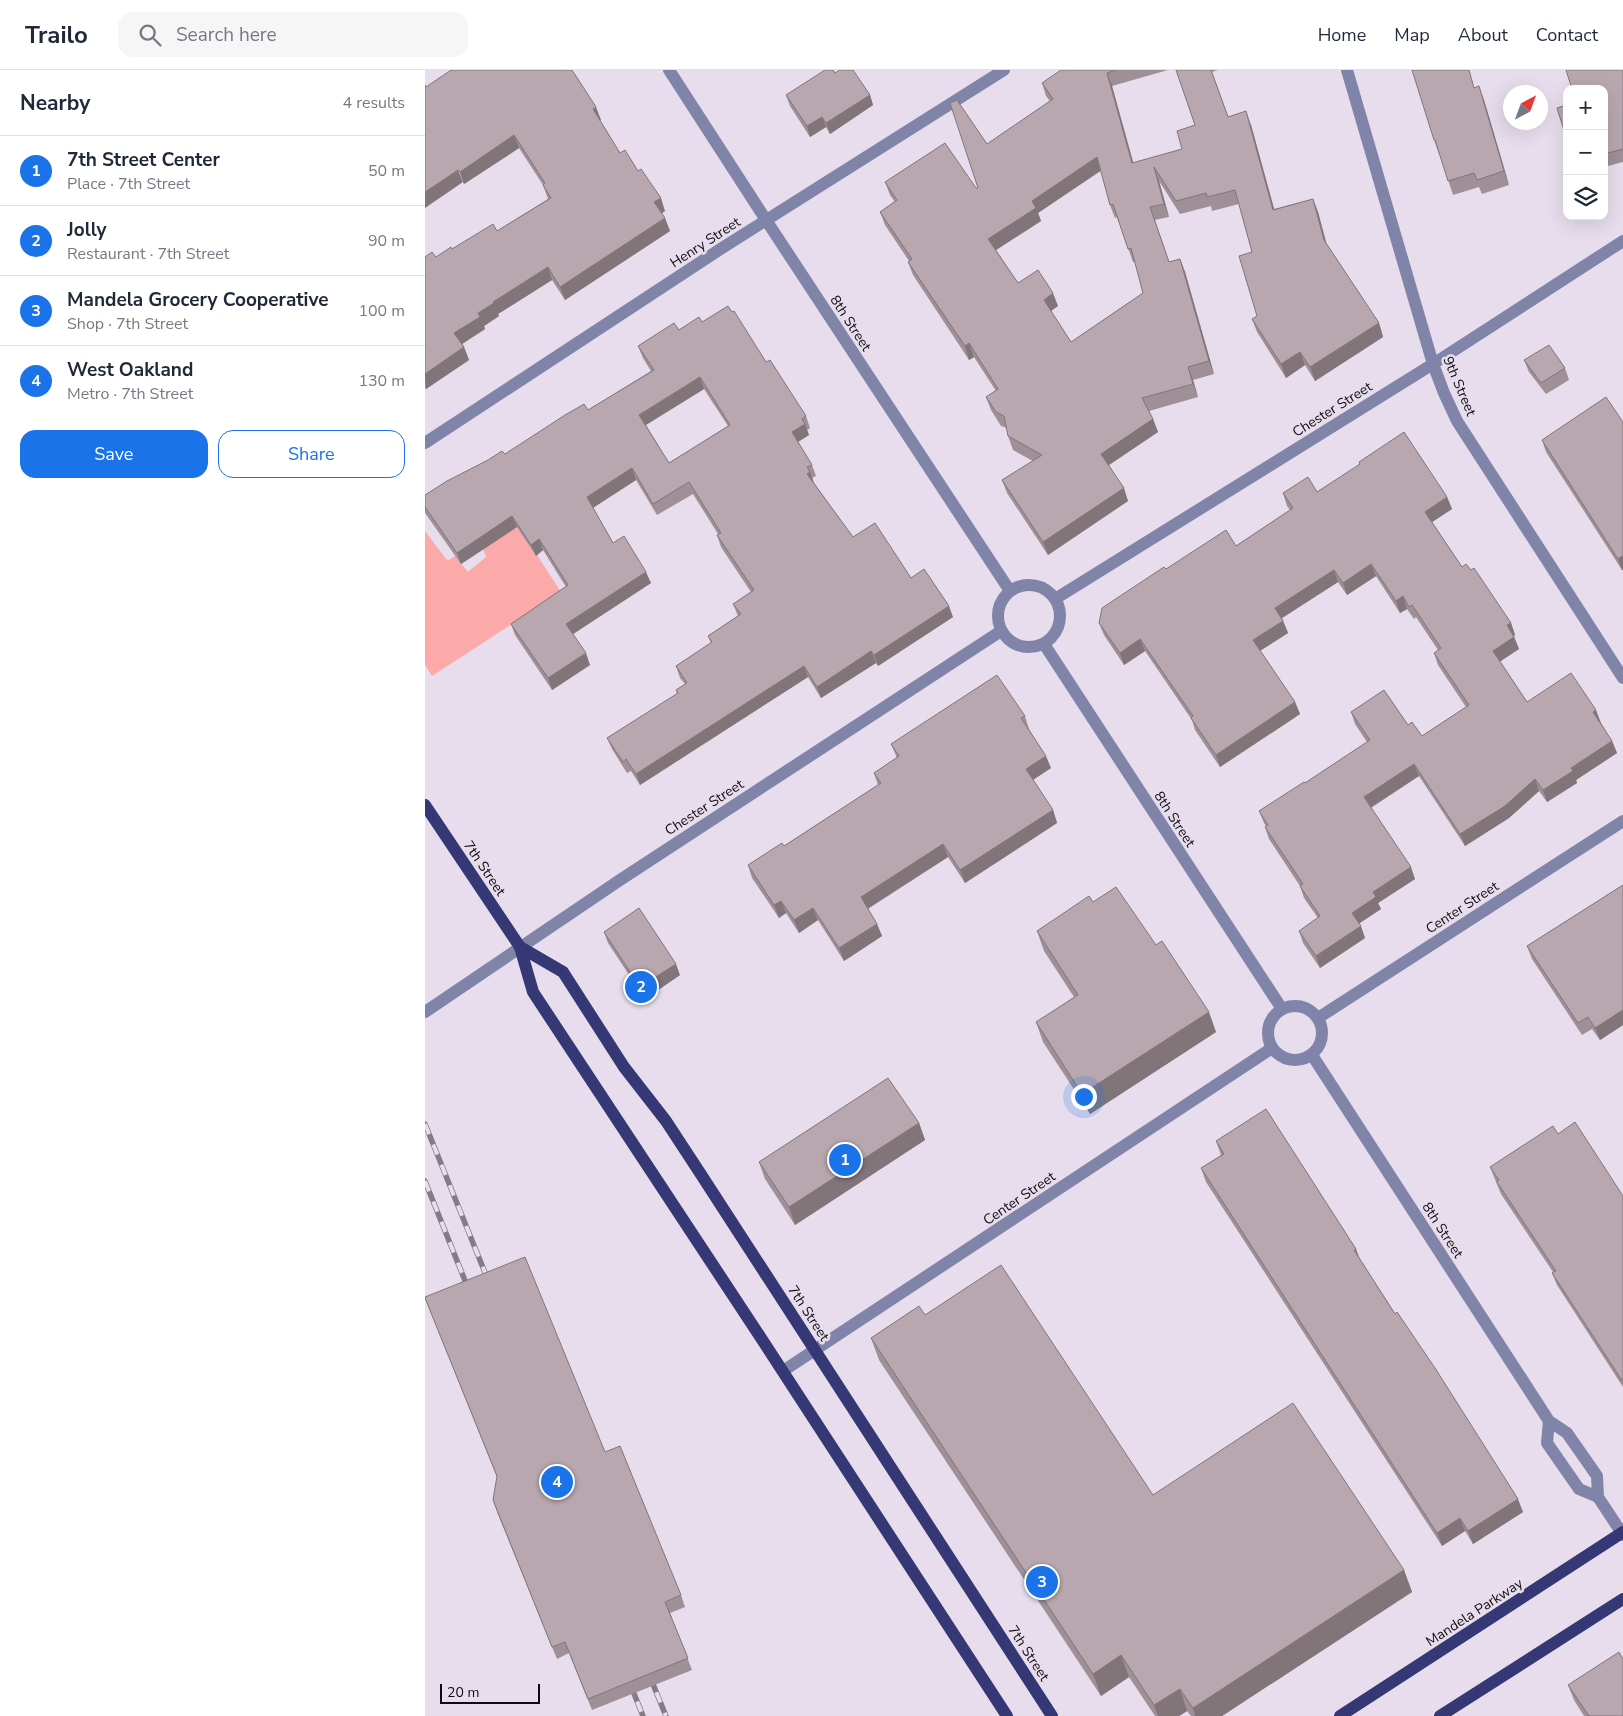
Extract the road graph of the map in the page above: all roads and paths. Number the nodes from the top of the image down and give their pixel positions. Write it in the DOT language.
graph roads {
  1 [pos="669,70"];
  2 [pos="1004,70"];
  3 [pos="1347,70"];
  4 [pos="766,220"];
  5 [pos="1623,241"];
  6 [pos="1433,364"];
  7 [pos="425,443"];
  8 [pos="1010,592"];
  9 [pos="1055,599"];
  10 [pos="1001,631"];
  11 [pos="1044,644"];
  12 [pos="1623,678"];
  13 [pos="425,805"];
  14 [pos="1623,821"];
  15 [pos="520,948"];
  16 [pos="1282,1009"];
  17 [pos="425,1012"];
  18 [pos="1318,1018"];
  19 [pos="1272,1048"];
  20 [pos="1312,1055"];
  21 [pos="815,1350"];
  22 [pos="783,1372"];
  23 [pos="1549,1421"];
  24 [pos="1598,1497"];
  25 [pos="1623,1533"];
  26 [pos="1623,1599"];
  27 [pos="1007,1716"];
  28 [pos="1052,1716"];
  29 [pos="1340,1716"];
  30 [pos="1440,1716"];
  1 -- 4 [label="street, 8th Street"];
  2 -- 4 [label="street, Henry Street"];
  3 -- 6 [label="street, 9th Street"];
  4 -- 7 [label="street, Henry Street"];
  4 -- 8 [label="street, 8th Street"];
  5 -- 6 [label="street, Chester Street"];
  6 -- 9 [label="street, Chester Street"];
  6 -- 12 [label="street, 9th Street"];
  8 -- 9 [label="street"];
  8 -- 10 [label="street"];
  9 -- 11 [label="street"];
  10 -- 11 [label="street"];
  10 -- 15 [label="street, Chester Street"];
  11 -- 16 [label="street, 8th Street"];
  13 -- 15 [label="main road, 7th Street"];
  14 -- 18 [label="street, Center Street"];
  15 -- 17 [label="street, Chester Street"];
  15 -- 21 [label="main road, 7th Street"];
  15 -- 22 [label="main road, 7th Street"];
  16 -- 18 [label="street"];
  16 -- 19 [label="street"];
  18 -- 20 [label="street"];
  19 -- 20 [label="street"];
  19 -- 21 [label="street, Center Street"];
  20 -- 23 [label="street, 8th Street"];
  21 -- 22 [label="street, Center Street"];
  21 -- 28 [label="main road, 7th Street"];
  22 -- 27 [label="main road, 7th Street"];
  23 -- 24 [label="street, 8th Street"];
  23 -- 24 [label="street, 8th Street"];
  24 -- 25 [label="street, 8th Street"];
  25 -- 29 [label="main road, Mandela Parkway"];
  26 -- 30 [label="main road"];
}
